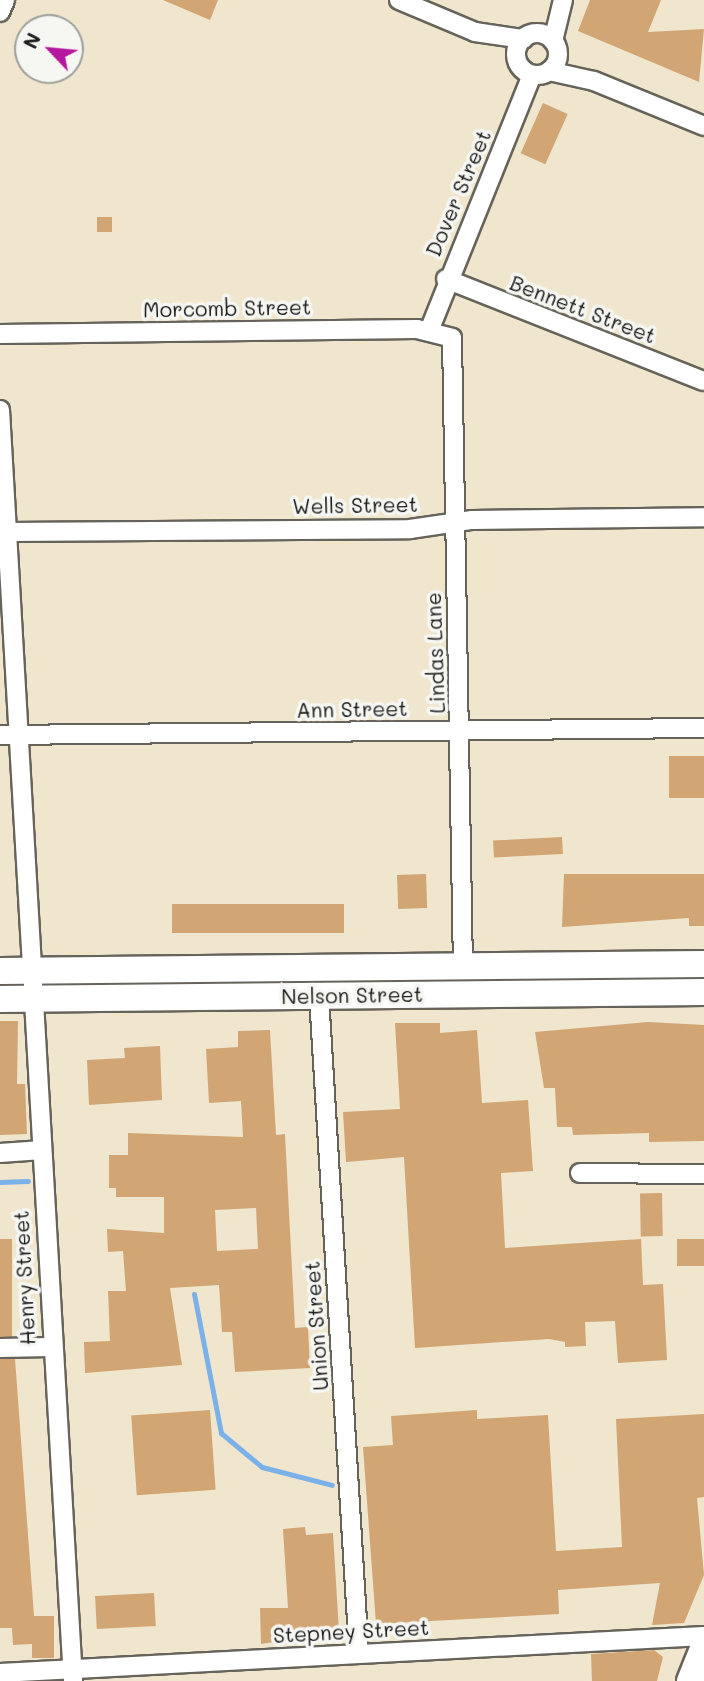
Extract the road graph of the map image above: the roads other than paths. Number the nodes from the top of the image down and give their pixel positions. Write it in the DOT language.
graph roads {
  1 [pos="5,0"];
  2 [pos="399,0"];
  3 [pos="556,0"];
  4 [pos="563,0"];
  5 [pos="0,12"];
  6 [pos="475,32"];
  7 [pos="528,36"];
  8 [pos="556,48"];
  9 [pos="516,62"];
  10 [pos="540,73"];
  11 [pos="594,80"];
  12 [pos="704,126"];
  13 [pos="446,279"];
  14 [pos="429,331"];
  15 [pos="0,334"];
  16 [pos="452,338"];
  17 [pos="704,381"];
  18 [pos="0,411"];
  19 [pos="704,517"];
  20 [pos="454,523"];
  21 [pos="7,532"];
  22 [pos="704,728"];
  23 [pos="460,730"];
  24 [pos="0,735"];
  25 [pos="19,735"];
  26 [pos="704,964"];
  27 [pos="463,967"];
  28 [pos="317,968"];
  29 [pos="30,970"];
  30 [pos="0,971"];
  31 [pos="704,992"];
  32 [pos="319,996"];
  33 [pos="0,999"];
  34 [pos="31,999"];
  35 [pos="39,1150"];
  36 [pos="0,1153"];
  37 [pos="580,1173"];
  38 [pos="704,1174"];
  39 [pos="50,1347"];
  40 [pos="0,1348"];
  41 [pos="704,1636"];
  42 [pos="704,1647"];
  43 [pos="359,1653"];
  44 [pos="0,1672"];
  45 [pos="72,1674"];
  46 [pos="690,1681"];
  1 -- 5 [label="street"];
  2 -- 6 [label="street"];
  3 -- 7 [label="street"];
  4 -- 8 [label="street"];
  6 -- 7 [label="street"];
  6 -- 9 [label="street"];
  7 -- 8 [label="street"];
  7 -- 9 [label="street"];
  8 -- 10 [label="street, Dover Street"];
  8 -- 11 [label="street"];
  9 -- 10 [label="street"];
  10 -- 11 [label="street"];
  10 -- 13 [label="street, Dover Street"];
  11 -- 12 [label="street"];
  13 -- 14 [label="street, Dover Street"];
  13 -- 17 [label="street, Bennett Street"];
  14 -- 15 [label="street, Morcomb Street"];
  14 -- 16 [label="street, Morcomb Street"];
  16 -- 20 [label="street, Lindas Lane"];
  18 -- 21 [label="street, Henry Street"];
  19 -- 20 [label="street, Wells Street"];
  20 -- 21 [label="street, Wells Street"];
  20 -- 23 [label="street, Lindas Lane"];
  21 -- 25 [label="street, Henry Street"];
  22 -- 23 [label="street, Ann Street"];
  23 -- 25 [label="street, Ann Street"];
  23 -- 27 [label="street, Lindas Lane"];
  24 -- 25 [label="street, Ann Street"];
  25 -- 29 [label="street, Henry Street"];
  26 -- 27 [label="main road, Nelson Street"];
  27 -- 28 [label="main road, Nelson Street"];
  28 -- 29 [label="main road, Nelson Street"];
  28 -- 32 [label="main road"];
  29 -- 30 [label="main road, Nelson Street"];
  29 -- 34 [label="street, Henry Street"];
  31 -- 32 [label="main road, Nelson Street"];
  32 -- 34 [label="main road, Nelson Street"];
  32 -- 43 [label="street, Union Street"];
  33 -- 34 [label="main road, Nelson Street"];
  34 -- 35 [label="street, Henry Street"];
  35 -- 36 [label="street"];
  35 -- 39 [label="street, Henry Street"];
  37 -- 38 [label="street"];
  39 -- 40 [label="street"];
  39 -- 45 [label="street, Henry Street"];
  41 -- 43 [label="street, Stepney Street"];
  42 -- 46 [label="main road"];
  43 -- 45 [label="street, Stepney Street"];
  44 -- 45 [label="street, Stepney Street"];
}
